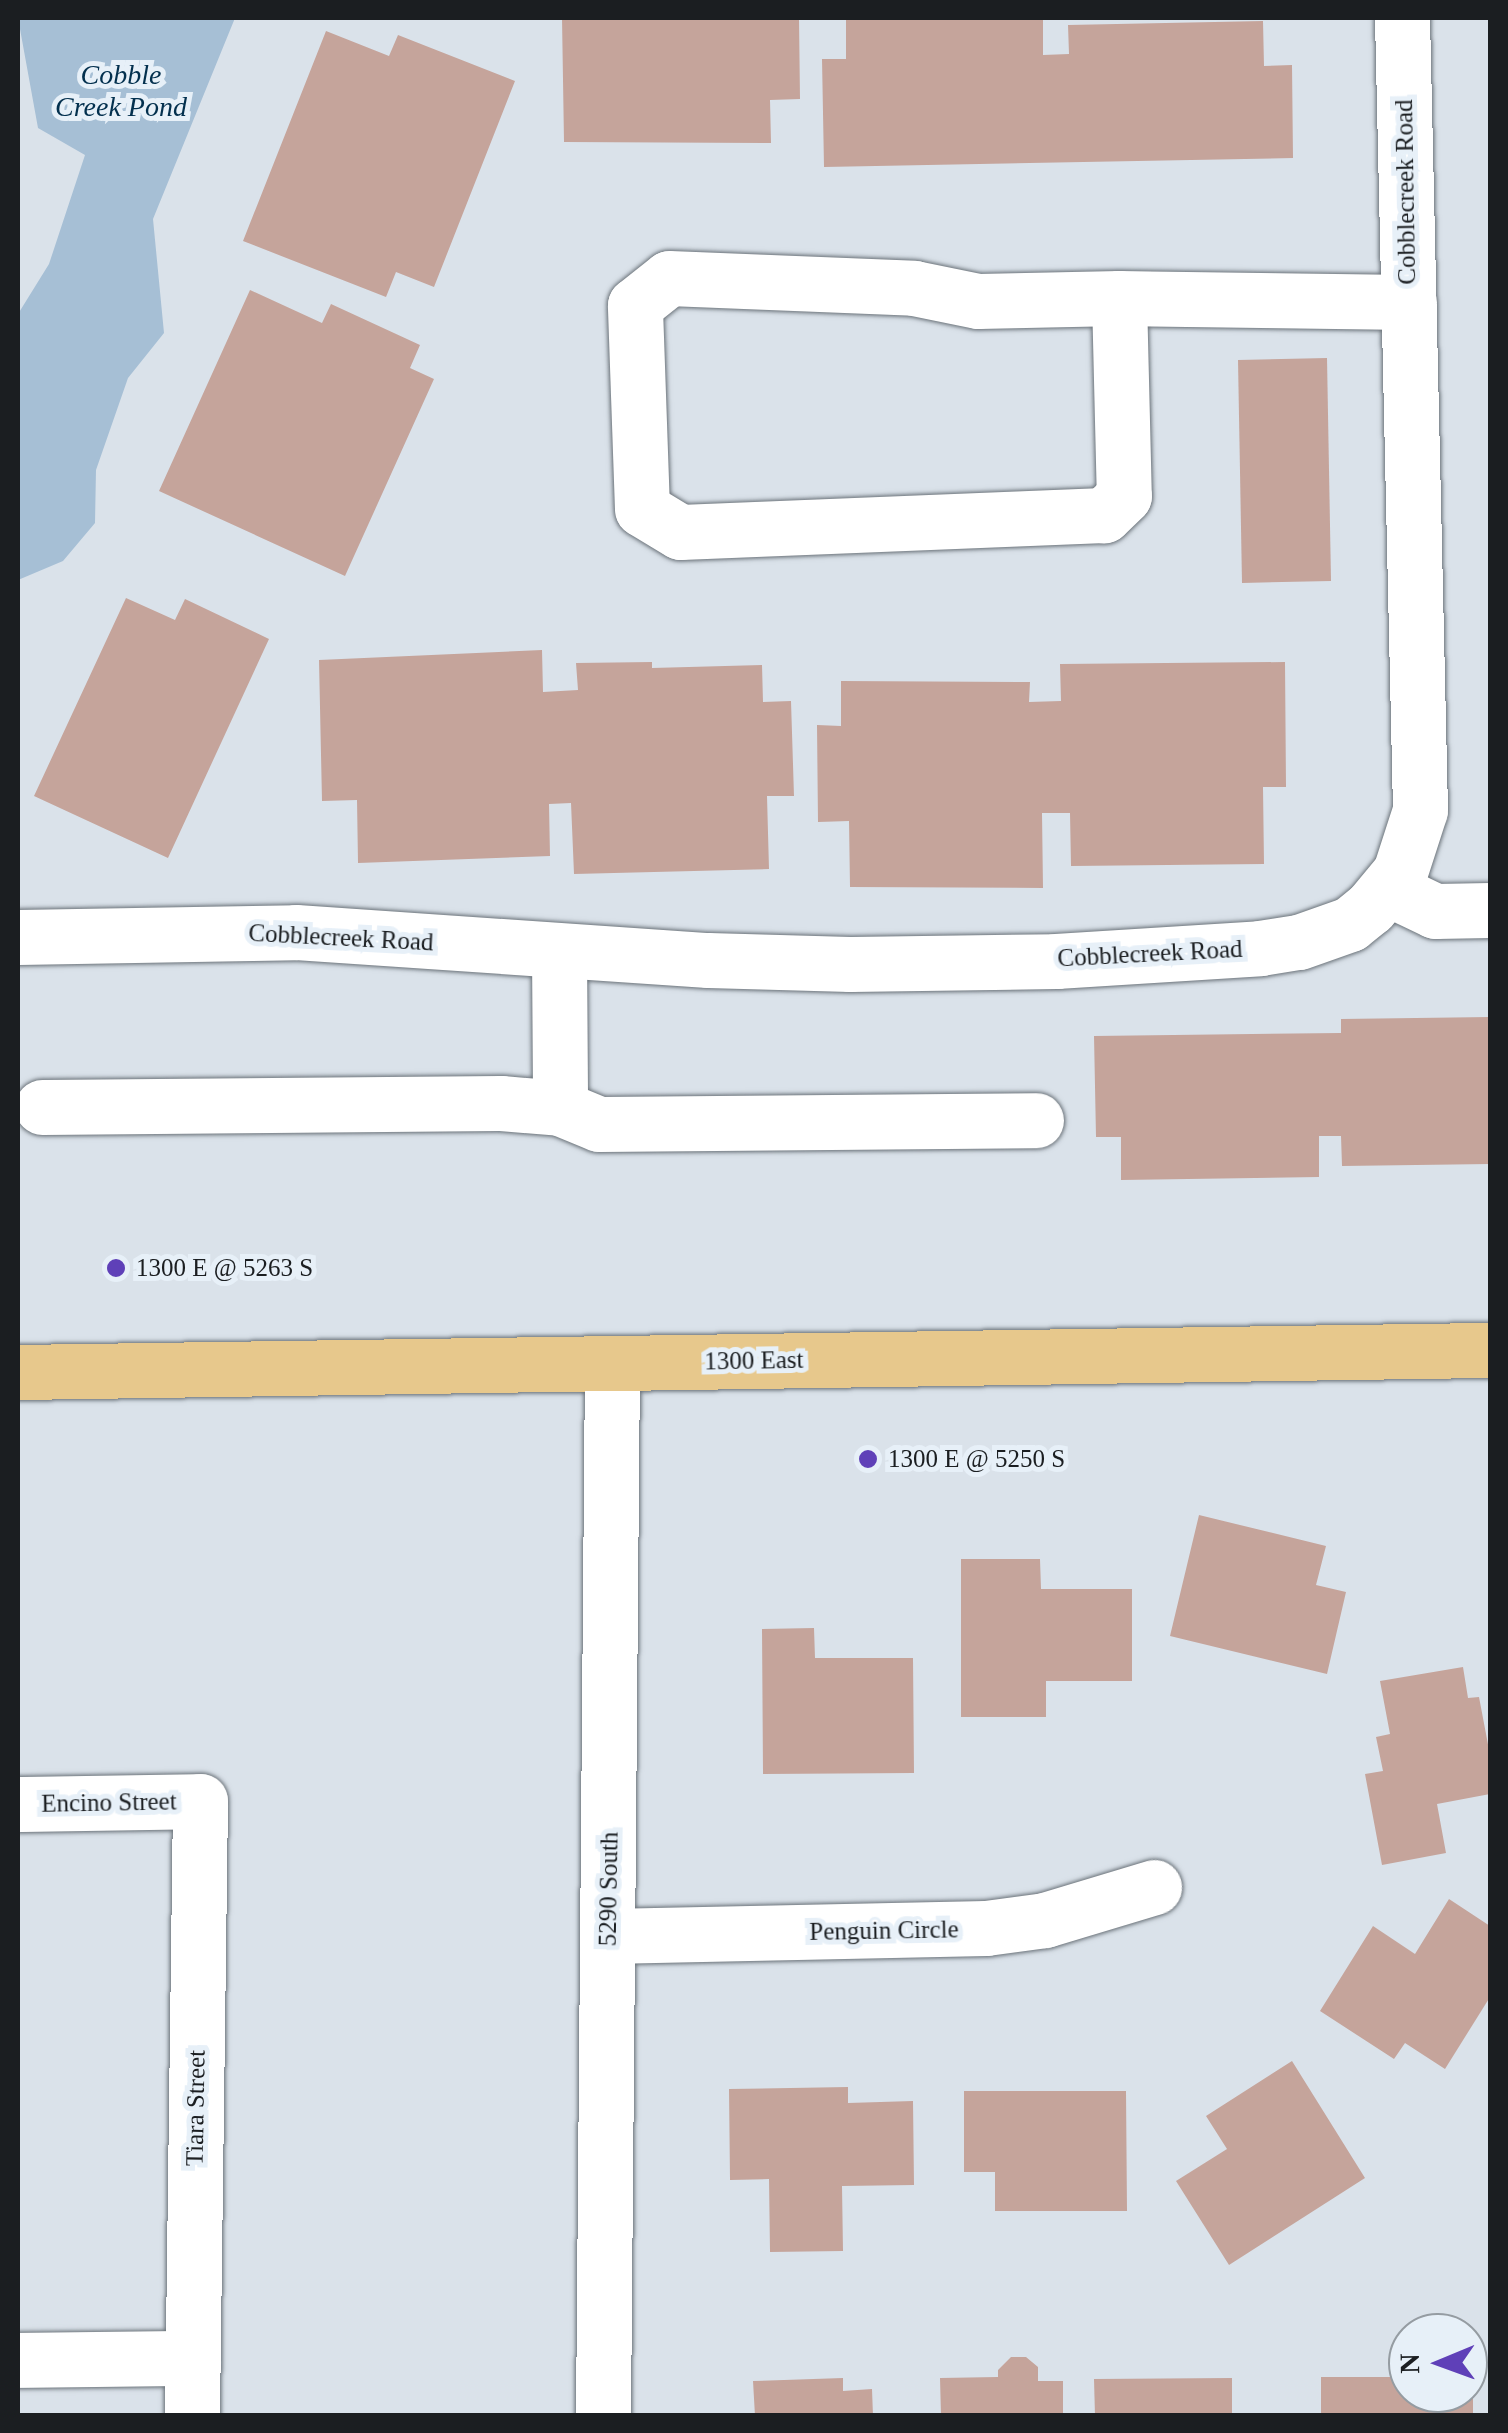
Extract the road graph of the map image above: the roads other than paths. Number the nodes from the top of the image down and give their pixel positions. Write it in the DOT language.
graph roads {
  1 [pos="1402,18"];
  2 [pos="1119,298"];
  3 [pos="1409,302"];
  4 [pos="1389,889"];
  5 [pos="1490,910"];
  6 [pos="18,937"];
  7 [pos="558,951"];
  8 [pos="42,1107"];
  9 [pos="560,1108"];
  10 [pos="1036,1120"];
  11 [pos="1490,1350"];
  12 [pos="612,1362"];
  13 [pos="18,1372"];
  14 [pos="200,1802"];
  15 [pos="18,1804"];
  16 [pos="1154,1887"];
  17 [pos="608,1936"];
  18 [pos="193,2358"];
  19 [pos="18,2360"];
  20 [pos="192,2416"];
  21 [pos="603,2416"];
  1 -- 3 [label="street, Cobblecreek Road"];
  2 -- 2 [label="street"];
  2 -- 3 [label="street"];
  3 -- 4 [label="street, Cobblecreek Road"];
  4 -- 5 [label="street"];
  4 -- 7 [label="street, Cobblecreek Road"];
  6 -- 7 [label="street, Cobblecreek Road"];
  7 -- 9 [label="street"];
  8 -- 9 [label="street"];
  9 -- 10 [label="street"];
  11 -- 12 [label="main road, 1300 East"];
  12 -- 13 [label="main road, 1300 East"];
  12 -- 17 [label="street, 5290 South"];
  14 -- 15 [label="street, Encino Street"];
  14 -- 18 [label="street, Tiara Street"];
  16 -- 17 [label="street, Penguin Circle"];
  17 -- 21 [label="street, 5290 South"];
  18 -- 19 [label="street"];
  18 -- 20 [label="street, Tiara Street"];
}
